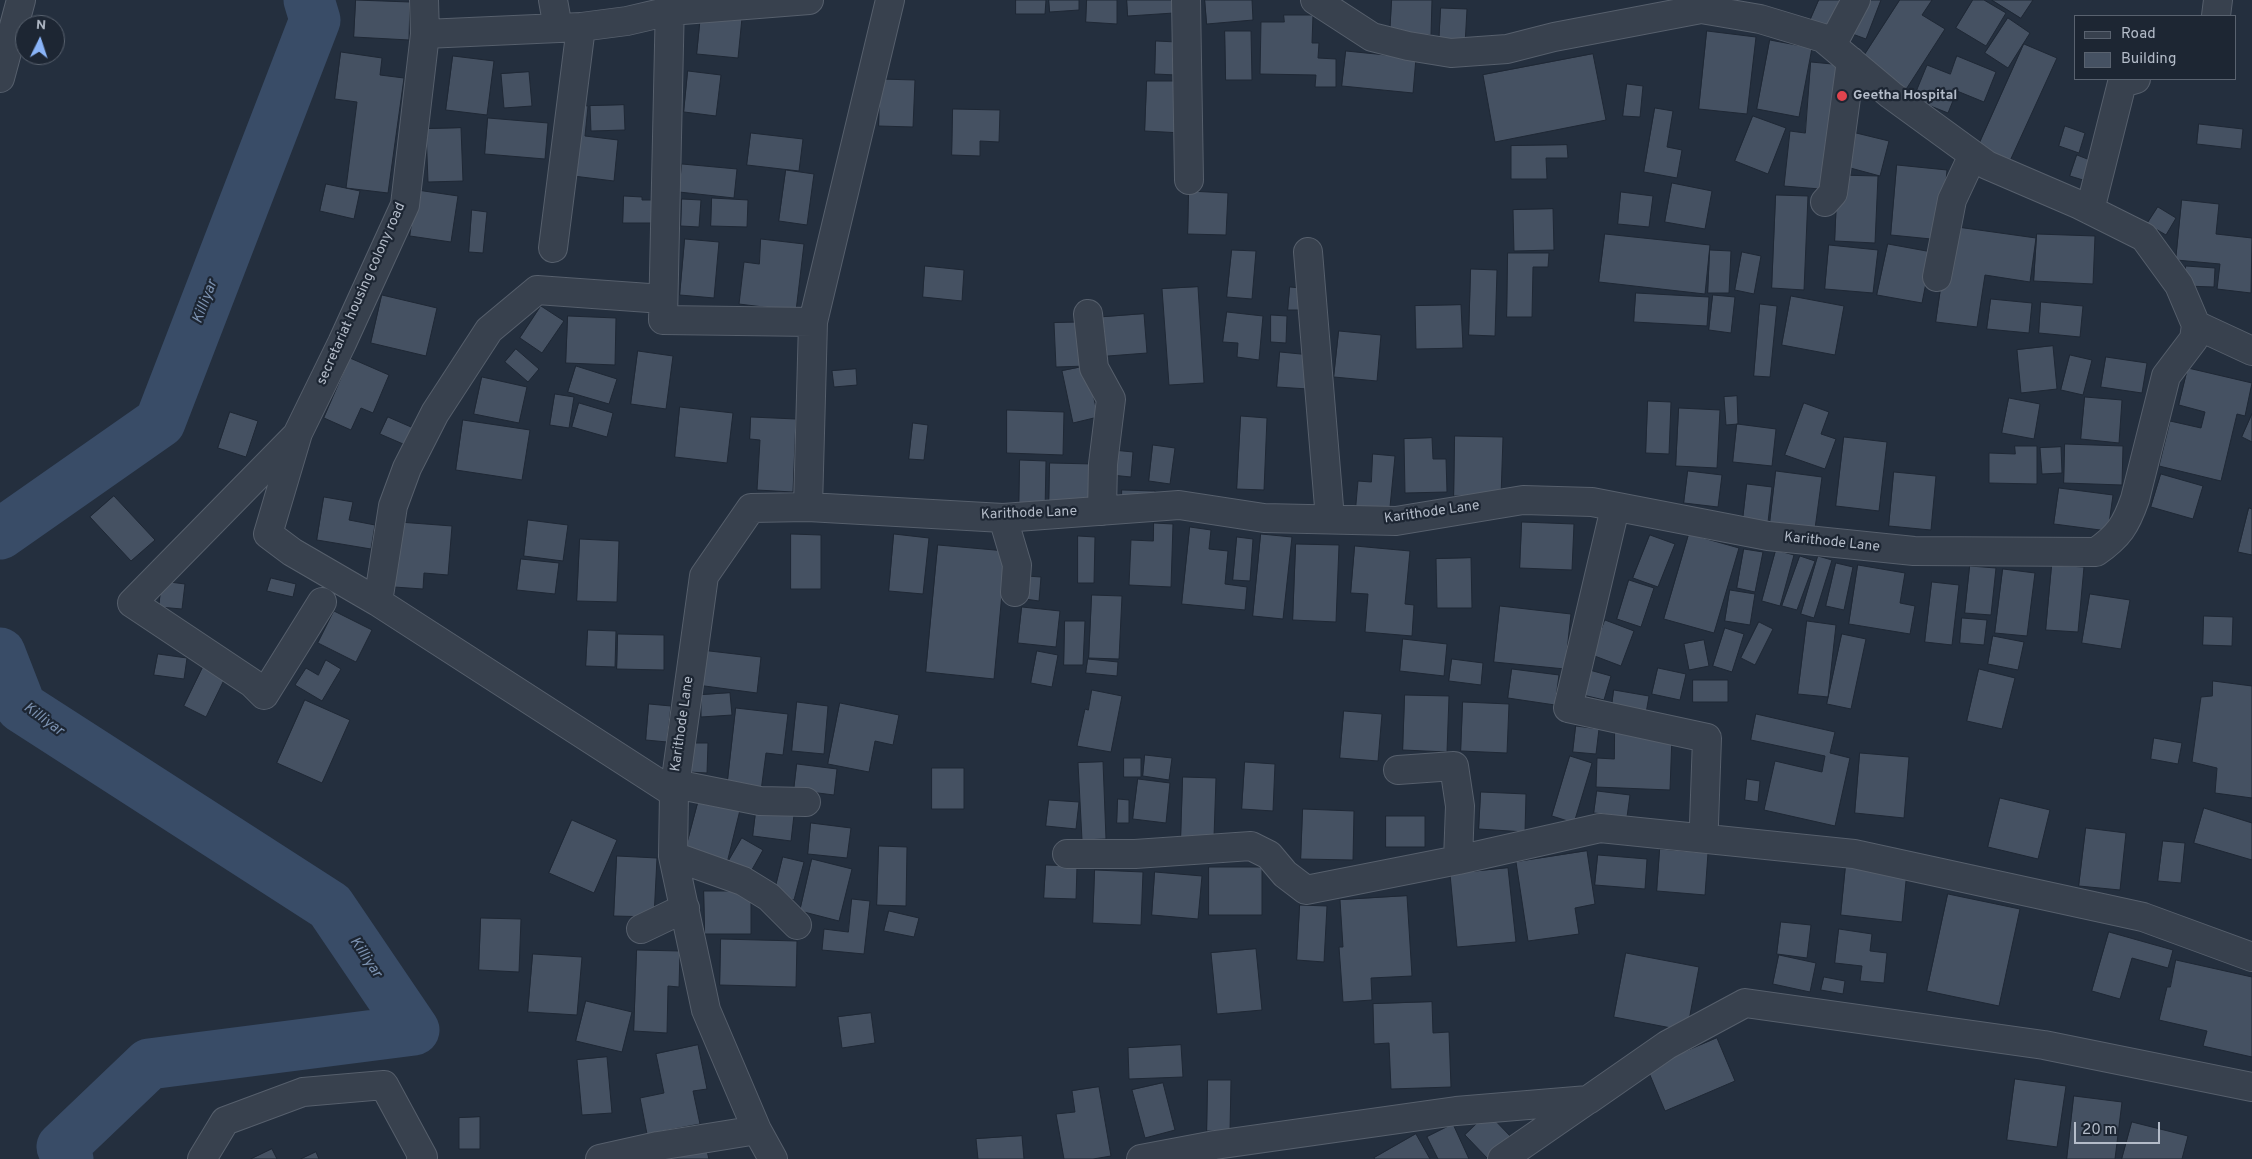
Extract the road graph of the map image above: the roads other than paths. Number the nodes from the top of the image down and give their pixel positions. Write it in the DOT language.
graph roads {
  1 [pos="21,0"];
  2 [pos="424,0"];
  3 [pos="553,0"];
  4 [pos="809,0"];
  5 [pos="890,0"];
  6 [pos="1186,0"];
  7 [pos="1856,0"];
  8 [pos="2218,0"];
  9 [pos="1321,2"];
  10 [pos="1701,5"];
  11 [pos="670,6"];
  12 [pos="1730,7"];
  13 [pos="2216,15"];
  14 [pos="569,28"];
  15 [pos="424,34"];
  16 [pos="1841,53"];
  17 [pos="0,78"];
  18 [pos="2132,80"];
  19 [pos="1973,155"];
  20 [pos="1189,180"];
  21 [pos="1825,202"];
  22 [pos="2090,210"];
  23 [pos="553,248"];
  24 [pos="1308,252"];
  25 [pos="1937,277"];
  26 [pos="663,300"];
  27 [pos="1088,314"];
  28 [pos="813,322"];
  29 [pos="2196,325"];
  30 [pos="2252,351"];
  31 [pos="298,433"];
  32 [pos="808,507"];
  33 [pos="1615,508"];
  34 [pos="1102,511"];
  35 [pos="1003,518"];
  36 [pos="1330,519"];
  37 [pos="1015,592"];
  38 [pos="322,602"];
  39 [pos="378,602"];
  40 [pos="1398,770"];
  41 [pos="674,788"];
  42 [pos="806,802"];
  43 [pos="1704,824"];
  44 [pos="1067,854"];
  45 [pos="673,856"];
  46 [pos="1458,860"];
  47 [pos="685,908"];
  48 [pos="797,926"];
  49 [pos="641,929"];
  50 [pos="2252,957"];
  51 [pos="2252,1086"];
  52 [pos="1588,1100"];
  53 [pos="757,1130"];
  54 [pos="202,1159"];
  55 [pos="421,1159"];
  56 [pos="600,1159"];
  57 [pos="773,1159"];
  58 [pos="1142,1159"];
  59 [pos="1502,1159"];
  1 -- 17 [label="street"];
  2 -- 15 [label="street, secretariat housing colony road"];
  3 -- 14 [label="street"];
  4 -- 11 [label="street"];
  5 -- 28 [label="street"];
  6 -- 20 [label="street"];
  7 -- 16 [label="street"];
  8 -- 13 [label="street"];
  9 -- 10 [label="street"];
  10 -- 12 [label="street"];
  11 -- 14 [label="street"];
  11 -- 26 [label="street"];
  12 -- 16 [label="street"];
  14 -- 15 [label="street"];
  14 -- 23 [label="street"];
  15 -- 31 [label="street, secretariat housing colony road"];
  16 -- 19 [label="street"];
  16 -- 21 [label="street"];
  18 -- 22 [label="street"];
  19 -- 22 [label="street"];
  19 -- 25 [label="street"];
  22 -- 29 [label="street"];
  24 -- 36 [label="street"];
  26 -- 28 [label="street"];
  26 -- 39 [label="street"];
  27 -- 34 [label="street"];
  28 -- 32 [label="street"];
  29 -- 30 [label="street"];
  29 -- 33 [label="street, Karithode Lane"];
  31 -- 38 [label="street"];
  31 -- 39 [label="street, secretariat housing colony road"];
  32 -- 35 [label="street, Karithode Lane"];
  32 -- 41 [label="street, Karithode Lane"];
  33 -- 36 [label="street, Karithode Lane"];
  33 -- 43 [label="street"];
  34 -- 35 [label="street, Karithode Lane"];
  34 -- 36 [label="street, Karithode Lane"];
  35 -- 37 [label="street"];
  39 -- 41 [label="street, secretariat housing colony road"];
  40 -- 46 [label="street"];
  41 -- 42 [label="street, secretariat housing colony road"];
  41 -- 45 [label="street"];
  44 -- 46 [label="street"];
  45 -- 47 [label="street"];
  45 -- 48 [label="street"];
  46 -- 50 [label="street"];
  47 -- 49 [label="street"];
  47 -- 53 [label="street"];
  51 -- 52 [label="street"];
  52 -- 58 [label="street"];
  52 -- 59 [label="street"];
  53 -- 56 [label="street"];
  53 -- 57 [label="street"];
  54 -- 55 [label="street"];
}
